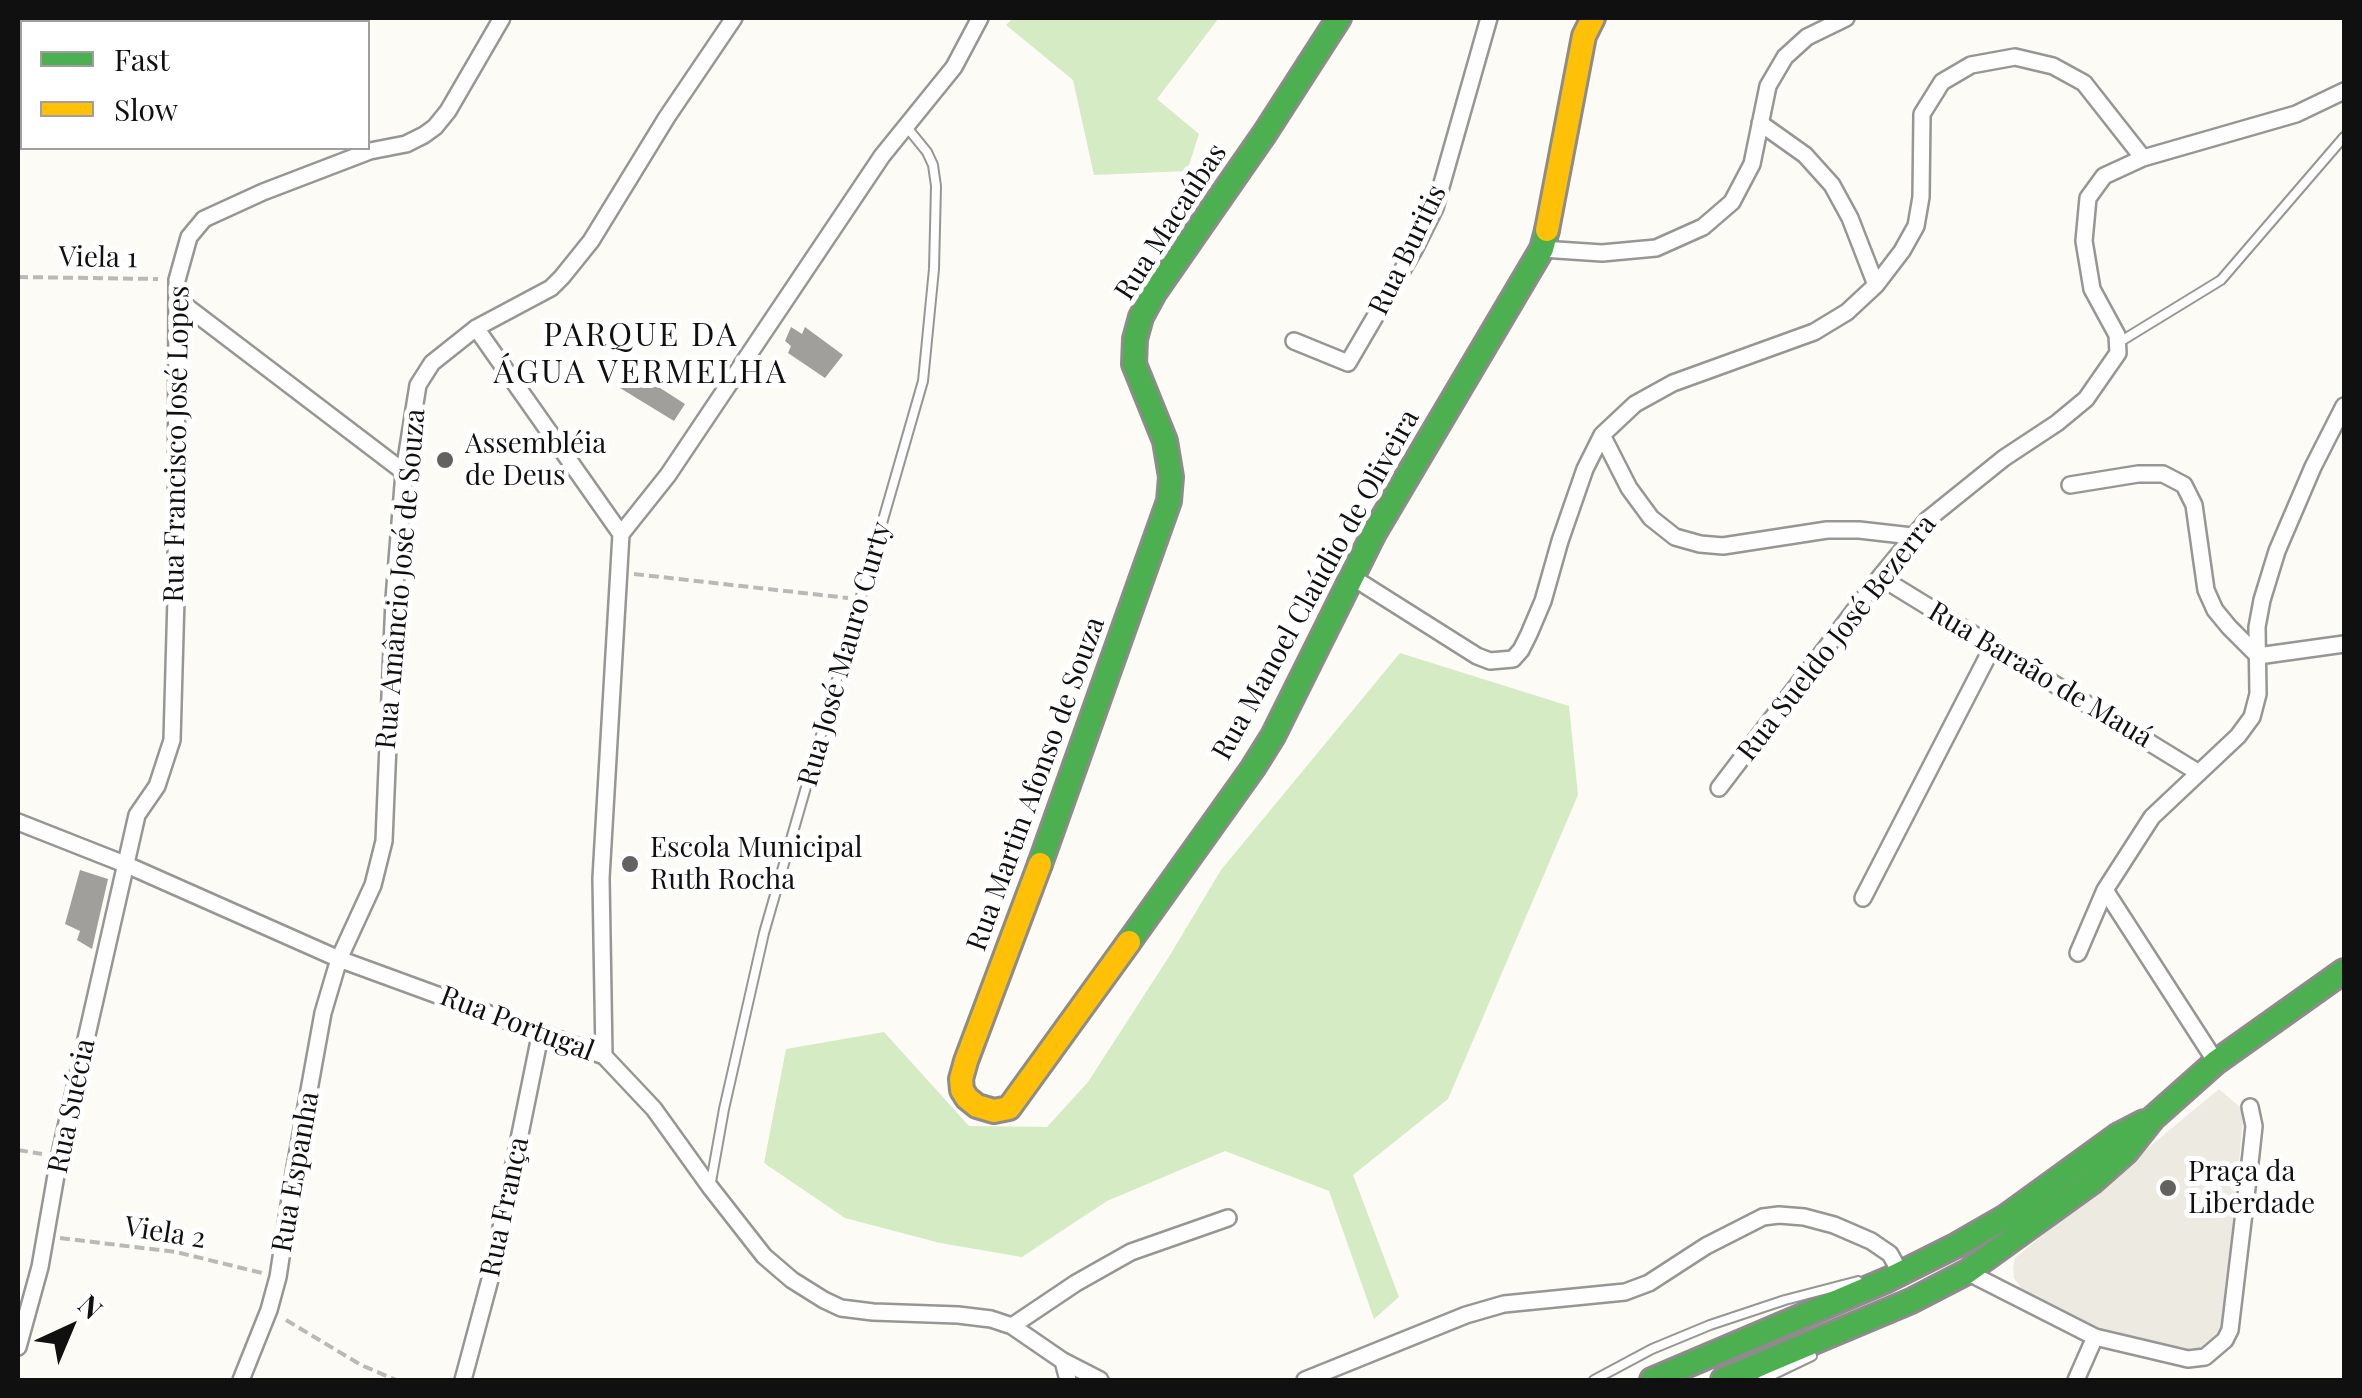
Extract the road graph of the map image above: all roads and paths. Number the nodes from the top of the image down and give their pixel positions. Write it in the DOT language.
graph roads {
  1 [pos="502,18"];
  2 [pos="734,18"];
  3 [pos="980,18"];
  4 [pos="1339,18"];
  5 [pos="1489,18"];
  6 [pos="1593,18"];
  7 [pos="1846,18"];
  8 [pos="2344,91"];
  9 [pos="1760,123"];
  10 [pos="905,126"];
  11 [pos="2344,137"];
  12 [pos="370,149"];
  13 [pos="366,150"];
  14 [pos="2143,158"];
  15 [pos="1542,249"];
  16 [pos="18,277"];
  17 [pos="177,280"];
  18 [pos="1876,285"];
  19 [pos="178,300"];
  20 [pos="476,328"];
  21 [pos="1294,341"];
  22 [pos="2118,343"];
  23 [pos="2344,406"];
  24 [pos="1602,435"];
  25 [pos="404,472"];
  26 [pos="1171,477"];
  27 [pos="2070,485"];
  28 [pos="622,534"];
  29 [pos="1912,536"];
  30 [pos="619,573"];
  31 [pos="1352,577"];
  32 [pos="1880,577"];
  33 [pos="861,600"];
  34 [pos="2344,644"];
  35 [pos="1993,646"];
  36 [pos="2258,656"];
  37 [pos="2199,773"];
  38 [pos="1719,788"];
  39 [pos="18,822"];
  40 [pos="127,865"];
  41 [pos="2105,890"];
  42 [pos="1863,898"];
  43 [pos="2078,953"];
  44 [pos="339,959"];
  45 [pos="2344,970"];
  46 [pos="540,1031"];
  47 [pos="604,1056"];
  48 [pos="2216,1062"];
  49 [pos="977,1106"];
  50 [pos="2250,1106"];
  51 [pos="2153,1118"];
  52 [pos="18,1150"];
  53 [pos="59,1158"];
  54 [pos="710,1187"];
  55 [pos="1228,1218"];
  56 [pos="45,1237"];
  57 [pos="1967,1272"];
  58 [pos="278,1277"];
  59 [pos="1894,1277"];
  60 [pos="1911,1301"];
  61 [pos="269,1310"];
  62 [pos="1012,1326"];
  63 [pos="2096,1338"];
  64 [pos="1818,1340"];
  65 [pos="18,1348"];
  66 [pos="1063,1360"];
  67 [pos="240,1380"];
  68 [pos="396,1380"];
  69 [pos="464,1380"];
  70 [pos="1068,1380"];
  71 [pos="1100,1380"];
  72 [pos="1305,1380"];
  73 [pos="1594,1380"];
  74 [pos="1652,1380"];
  75 [pos="1723,1380"];
  76 [pos="1762,1380"];
  77 [pos="2076,1380"];
  1 -- 12 [label="street, Rua Francisco José Lopes"];
  2 -- 20 [label="street, Rua Amâncio José de Souza"];
  3 -- 10 [label="street"];
  4 -- 26 [label="street, Rua Macaúbas"];
  5 -- 21 [label="street, Rua Buritis"];
  6 -- 15 [label="street, Rua Manoel Claúdio de Oliveira"];
  7 -- 9 [label="street"];
  8 -- 14 [label="street"];
  9 -- 15 [label="street"];
  9 -- 18 [label="street"];
  10 -- 28 [label="street"];
  10 -- 33 [label="lane, Rua José Mauro Curty"];
  11 -- 22 [label="lane"];
  13 -- 17 [label="street, Rua Francisco José Lopes"];
  14 -- 18 [label="street"];
  14 -- 22 [label="street"];
  15 -- 31 [label="street, Rua Manoel Claúdio de Oliveira"];
  16 -- 17 [label="path, Viela 1"];
  17 -- 19 [label="street, Rua Francisco José Lopes"];
  18 -- 24 [label="street"];
  19 -- 25 [label="street"];
  19 -- 40 [label="street, Rua Francisco José Lopes"];
  20 -- 25 [label="street, Rua Amâncio José de Souza"];
  20 -- 28 [label="street"];
  22 -- 29 [label="street, Rua Sueldo José Bezerra"];
  23 -- 36 [label="street"];
  24 -- 29 [label="street"];
  24 -- 31 [label="street"];
  25 -- 44 [label="street, Rua Amâncio José de Souza"];
  26 -- 49 [label="street, Rua Martin Afonso de Souza"];
  27 -- 36 [label="street"];
  28 -- 30 [label="street"];
  29 -- 32 [label="street, Rua Sueldo José Bezerra"];
  30 -- 33 [label="path"];
  30 -- 47 [label="street"];
  31 -- 49 [label="street, Rua Manoel Claúdio de Oliveira"];
  32 -- 35 [label="street, Rua Baraão de Mauá"];
  32 -- 38 [label="street, Rua Sueldo José Bezerra"];
  33 -- 54 [label="lane, Rua José Mauro Curty"];
  34 -- 36 [label="street"];
  35 -- 37 [label="street, Rua Baraão de Mauá"];
  35 -- 42 [label="street"];
  36 -- 37 [label="street"];
  37 -- 41 [label="street"];
  39 -- 40 [label="street, Rua Portugal"];
  40 -- 44 [label="street, Rua Portugal"];
  40 -- 53 [label="street, Rua Suécia"];
  41 -- 43 [label="street"];
  41 -- 48 [label="street"];
  44 -- 46 [label="street, Rua Portugal"];
  44 -- 58 [label="street, Rua Espanha"];
  45 -- 48 [label="street"];
  46 -- 47 [label="street, Rua Portugal"];
  46 -- 69 [label="street, Rua França"];
  47 -- 54 [label="street, Rua Portugal"];
  48 -- 51 [label="street"];
  50 -- 63 [label="street"];
  51 -- 57 [label="street"];
  51 -- 59 [label="street"];
  52 -- 53 [label="path"];
  53 -- 56 [label="street, Rua Suécia"];
  54 -- 62 [label="street, Rua Portugal"];
  55 -- 62 [label="street"];
  56 -- 58 [label="path, Viela 2"];
  56 -- 65 [label="street, Rua Suécia"];
  57 -- 60 [label="street"];
  57 -- 63 [label="street"];
  58 -- 61 [label="street, Rua Espanha"];
  59 -- 64 [label="street"];
  59 -- 72 [label="street"];
  59 -- 73 [label="lane"];
  59 -- 74 [label="street"];
  60 -- 64 [label="street"];
  60 -- 76 [label="lane"];
  61 -- 67 [label="street, Rua Espanha"];
  61 -- 68 [label="path"];
  62 -- 66 [label="street, Rua Portugal"];
  63 -- 77 [label="street"];
  64 -- 75 [label="street"];
  66 -- 70 [label="street"];
  66 -- 71 [label="street, Rua Portugal"];
}
